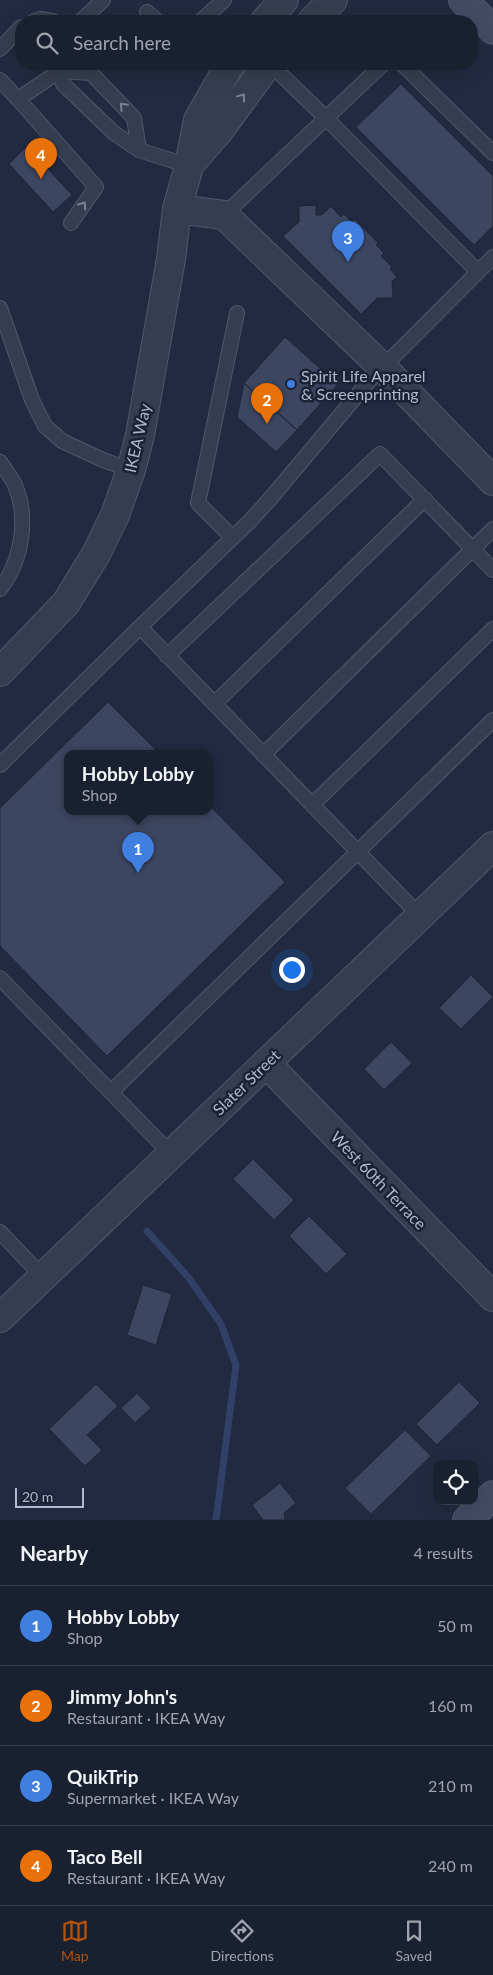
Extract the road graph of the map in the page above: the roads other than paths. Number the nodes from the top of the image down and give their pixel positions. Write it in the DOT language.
graph roads {
  1 [pos="103,0"];
  2 [pos="224,0"];
  3 [pos="284,0"];
  4 [pos="334,0"];
  5 [pos="463,0"];
  6 [pos="87,15"];
  7 [pos="208,15"];
  8 [pos="270,15"];
  9 [pos="318,15"];
  10 [pos="493,30"];
  11 [pos="15,33"];
  12 [pos="0,49"];
  13 [pos="55,70"];
  14 [pos="60,70"];
  15 [pos="75,70"];
  16 [pos="227,70"];
  17 [pos="264,70"];
  18 [pos="275,70"];
  19 [pos="377,70"];
  20 [pos="408,70"];
  21 [pos="0,80"];
  22 [pos="18,99"];
  23 [pos="326,118"];
  24 [pos="140,150"];
  25 [pos="493,153"];
  26 [pos="189,166"];
  27 [pos="177,208"];
  28 [pos="224,215"];
  29 [pos="71,223"];
  30 [pos="493,257"];
  31 [pos="478,272"];
  32 [pos="0,308"];
  33 [pos="237,313"];
  34 [pos="383,368"];
  35 [pos="0,462"];
  36 [pos="131,470"];
  37 [pos="493,481"];
  38 [pos="425,499"];
  39 [pos="493,530"];
  40 [pos="232,537"];
  41 [pos="474,550"];
  42 [pos="493,570"];
  43 [pos="0,589"];
  44 [pos="140,626"];
  45 [pos="493,630"];
  46 [pos="167,656"];
  47 [pos="0,672"];
  48 [pos="214,704"];
  49 [pos="493,720"];
  50 [pos="263,755"];
  51 [pos="0,765"];
  52 [pos="312,805"];
  53 [pos="493,846"];
  54 [pos="358,852"];
  55 [pos="420,916"];
  56 [pos="0,978"];
  57 [pos="266,1063"];
  58 [pos="111,1092"];
  59 [pos="171,1154"];
  60 [pos="0,1232"];
  61 [pos="42,1278"];
  62 [pos="493,1298"];
  63 [pos="0,1318"];
  64 [pos="493,1495"];
  65 [pos="468,1520"];
  1 -- 6 [label="lane"];
  2 -- 7 [label="lane"];
  3 -- 8 [label="street"];
  4 -- 9 [label="street"];
  5 -- 10 [label="main road"];
  11 -- 12 [label="lane"];
  13 -- 22 [label="lane"];
  14 -- 24 [label="lane"];
  24 -- 15 [label="lane, one-way"];
  16 -- 26 [label="street, IKEA Way"];
  26 -- 17 [label="street, IKEA Way, one-way"];
  18 -- 23 [label="lane"];
  19 -- 23 [label="lane"];
  20 -- 25 [label="lane"];
  21 -- 22 [label="lane"];
  29 -- 22 [label="lane, one-way"];
  23 -- 28 [label="lane"];
  23 -- 31 [label="lane"];
  24 -- 26 [label="lane"];
  26 -- 27 [label="street, IKEA Way"];
  27 -- 28 [label="street"];
  27 -- 36 [label="street, IKEA Way"];
  28 -- 34 [label="street"];
  30 -- 31 [label="lane"];
  31 -- 34 [label="lane"];
  32 -- 36 [label="lane"];
  33 -- 40 [label="lane"];
  34 -- 37 [label="street"];
  34 -- 40 [label="lane"];
  35 -- 43 [label="lane"];
  36 -- 47 [label="street, IKEA Way"];
  38 -- 41 [label="lane"];
  38 -- 46 [label="lane"];
  38 -- 48 [label="lane"];
  39 -- 41 [label="lane"];
  40 -- 44 [label="lane"];
  41 -- 42 [label="lane"];
  41 -- 50 [label="lane"];
  44 -- 46 [label="lane"];
  44 -- 51 [label="lane"];
  45 -- 52 [label="lane"];
  46 -- 48 [label="lane"];
  48 -- 50 [label="lane"];
  49 -- 54 [label="lane"];
  50 -- 52 [label="lane"];
  52 -- 54 [label="lane"];
  53 -- 55 [label="street, Slater Street"];
  54 -- 55 [label="lane"];
  54 -- 58 [label="lane"];
  55 -- 57 [label="street, Slater Street"];
  56 -- 58 [label="lane"];
  57 -- 59 [label="street, Slater Street"];
  57 -- 62 [label="street, West 60th Terrace"];
  58 -- 59 [label="lane"];
  59 -- 61 [label="street, Slater Street"];
  60 -- 61 [label="lane"];
  61 -- 63 [label="street, Slater Street"];
  64 -- 65 [label="main road"];
}
